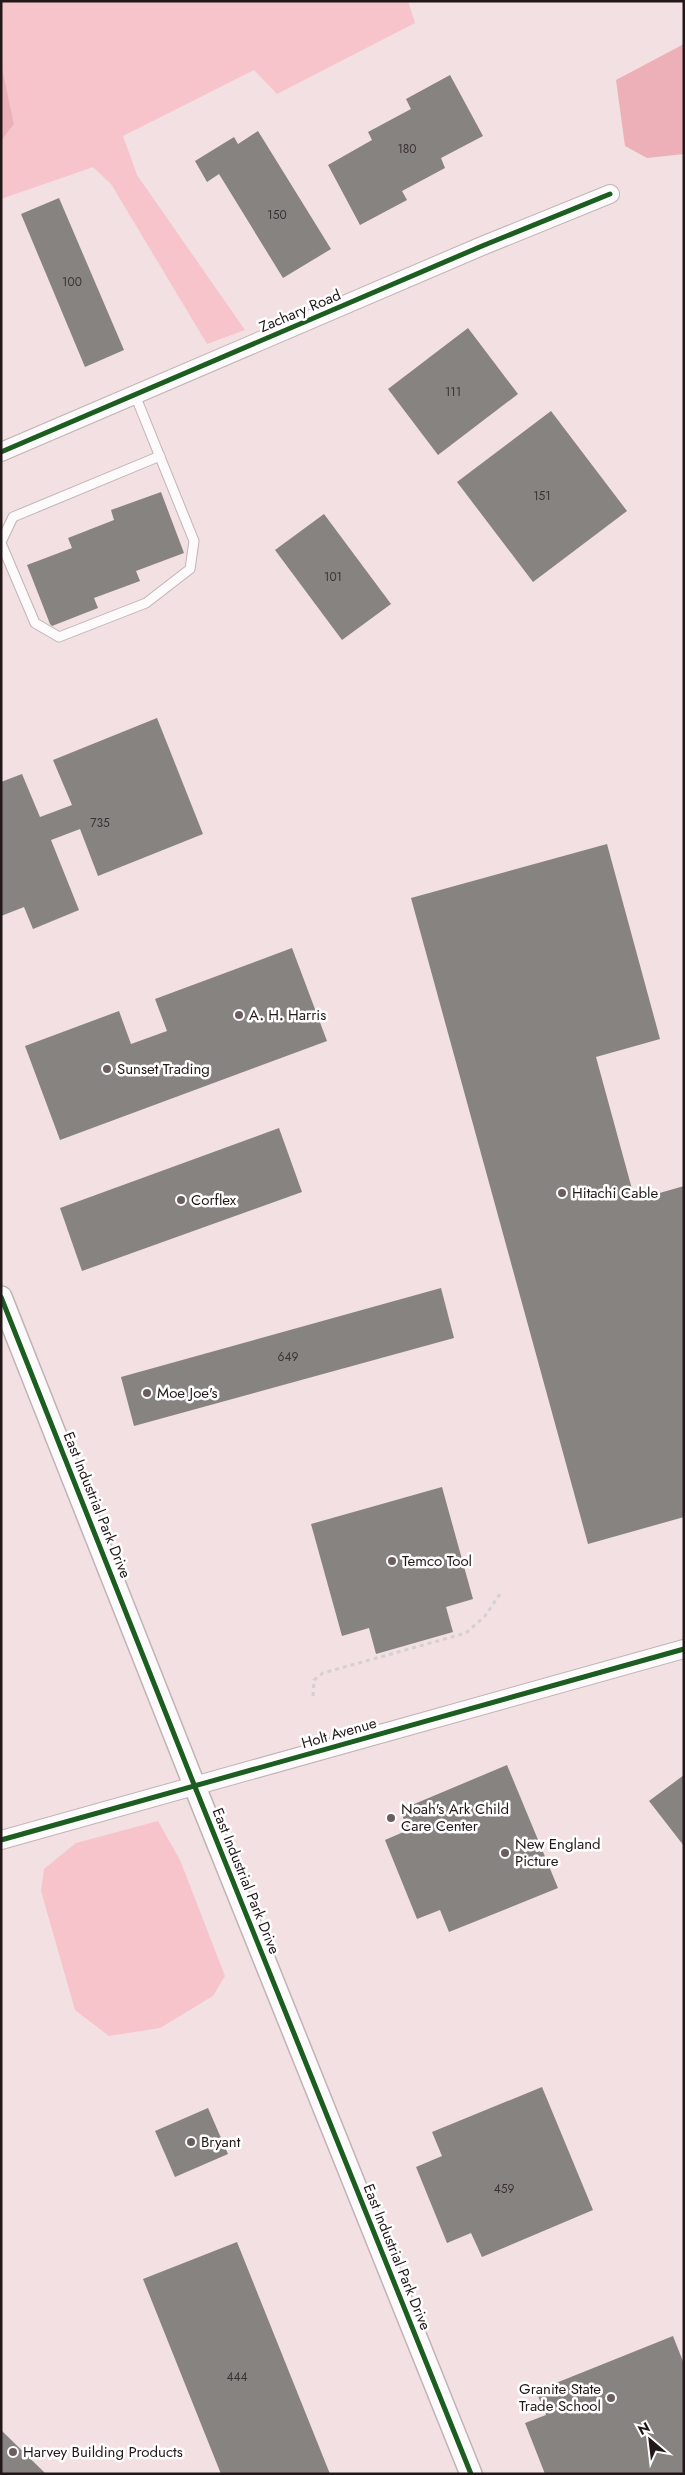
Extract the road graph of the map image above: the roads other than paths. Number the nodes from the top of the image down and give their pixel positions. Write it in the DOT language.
graph roads {
  1 [pos="610,194"];
  2 [pos="134,395"];
  3 [pos="1,452"];
  4 [pos="160,456"];
  5 [pos="1,542"];
  6 [pos="1,1297"];
  7 [pos="684,1649"];
  8 [pos="195,1787"];
  9 [pos="1,1840"];
  10 [pos="471,2474"];
  1 -- 2 [label="street, Zachary Road"];
  2 -- 3 [label="street, Zachary Road"];
  2 -- 4 [label="lane"];
  4 -- 5 [label="lane"];
  4 -- 5 [label="lane"];
  6 -- 8 [label="street, East Industrial Park Drive"];
  7 -- 8 [label="street, Holt Avenue"];
  8 -- 9 [label="street, Holt Avenue"];
  8 -- 10 [label="street, East Industrial Park Drive"];
}
